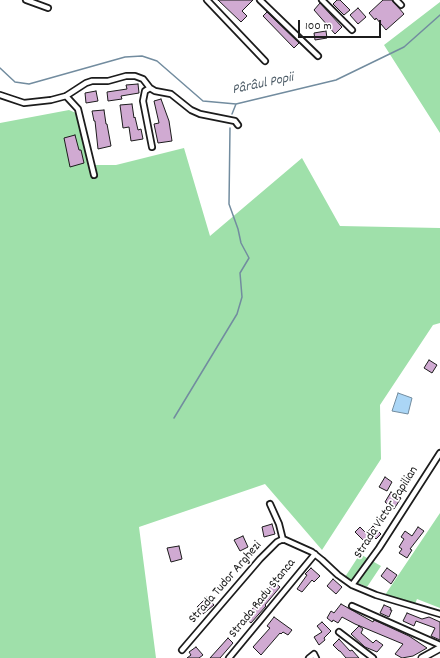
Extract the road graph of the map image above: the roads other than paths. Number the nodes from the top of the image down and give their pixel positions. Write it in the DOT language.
graph roads {
  1 [pos="26,0"];
  2 [pos="207,0"];
  3 [pos="260,0"];
  4 [pos="322,0"];
  5 [pos="396,0"];
  6 [pos="401,5"];
  7 [pos="48,8"];
  8 [pos="352,30"];
  9 [pos="318,56"];
  10 [pos="265,61"];
  11 [pos="150,88"];
  12 [pos="0,95"];
  13 [pos="66,96"];
  14 [pos="238,125"];
  15 [pos="152,147"];
  16 [pos="94,175"];
  17 [pos="440,453"];
  18 [pos="270,504"];
  19 [pos="283,540"];
  20 [pos="315,554"];
  21 [pos="352,585"];
  22 [pos="352,606"];
  23 [pos="440,614"];
  24 [pos="339,632"];
  25 [pos="440,645"];
  26 [pos="440,648"];
  27 [pos="182,650"];
  28 [pos="229,658"];
  29 [pos="309,658"];
  30 [pos="316,658"];
  31 [pos="372,658"];
  32 [pos="422,658"];
  1 -- 7 [label="street"];
  2 -- 10 [label="street"];
  3 -- 9 [label="street"];
  4 -- 8 [label="street"];
  5 -- 6 [label="street"];
  11 -- 13 [label="street"];
  11 -- 14 [label="street"];
  11 -- 15 [label="street"];
  12 -- 13 [label="street"];
  13 -- 16 [label="street"];
  17 -- 21 [label="street, Strada Victor Papilian"];
  18 -- 19 [label="street"];
  19 -- 20 [label="street"];
  19 -- 27 [label="street, Strada Tudor Arghezi"];
  20 -- 21 [label="street"];
  20 -- 28 [label="street, Strada Radu Stanca"];
  21 -- 23 [label="street"];
  22 -- 25 [label="street"];
  24 -- 31 [label="street"];
  26 -- 32 [label="street"];
  29 -- 30 [label="street"];
}
